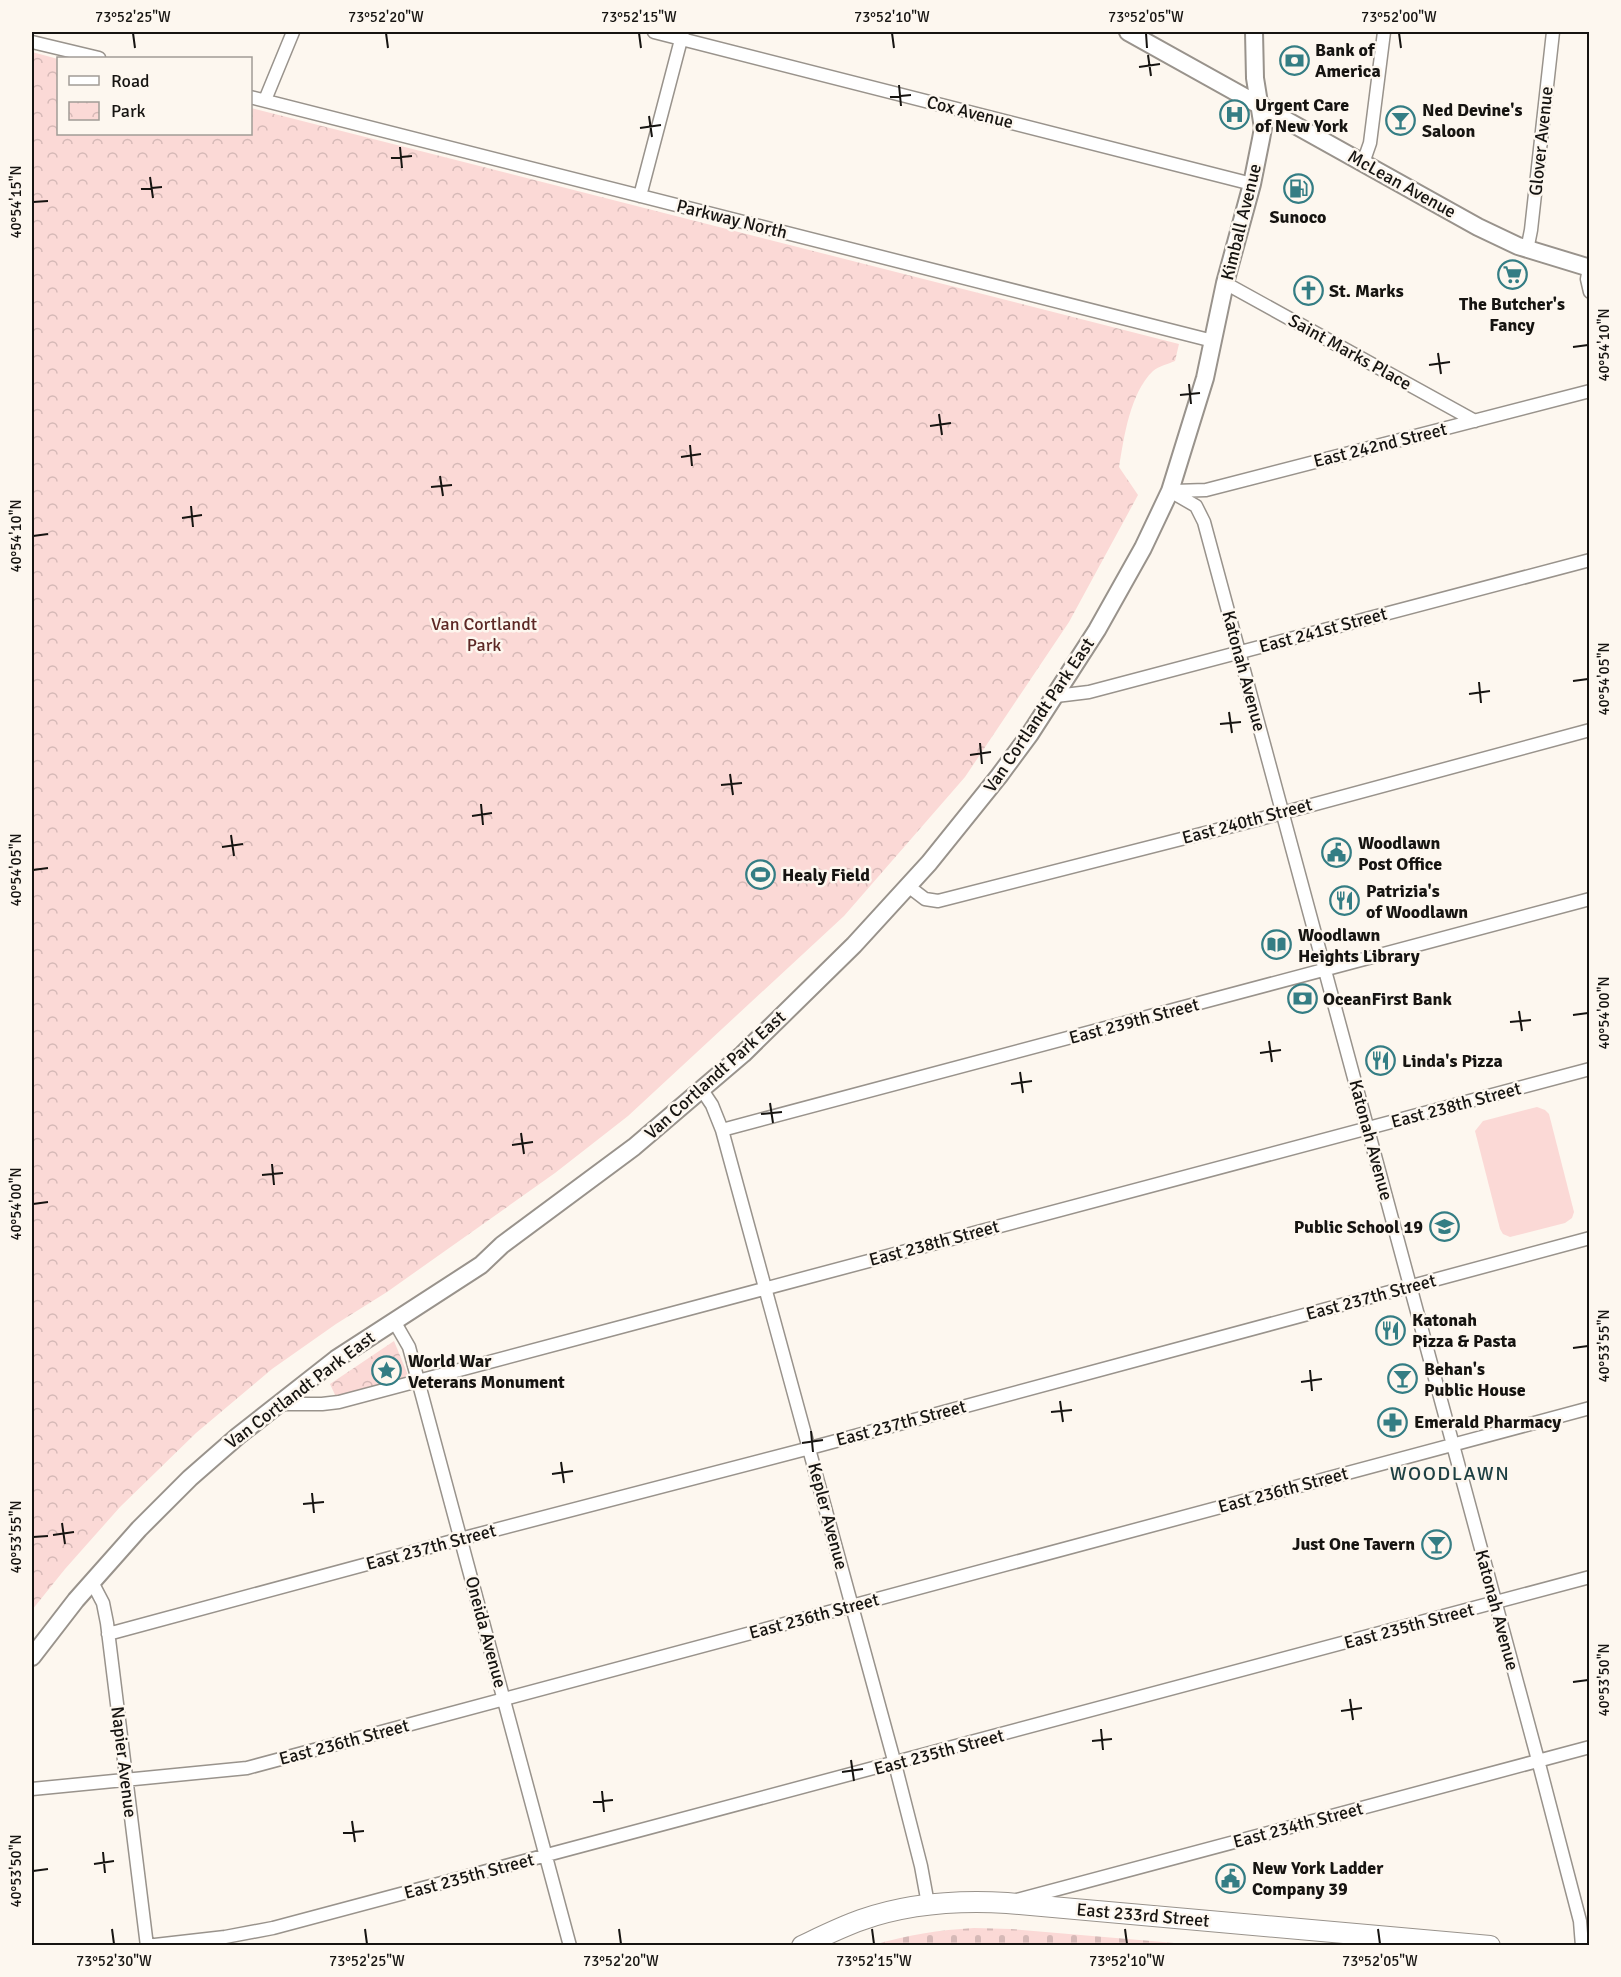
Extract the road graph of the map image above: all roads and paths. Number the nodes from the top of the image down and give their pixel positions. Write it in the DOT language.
graph roads {
  1 [pos="44,32"];
  2 [pos="293,32"];
  3 [pos="654,32"];
  4 [pos="1128,32"];
  5 [pos="1254,32"];
  6 [pos="1384,32"];
  7 [pos="1554,32"];
  8 [pos="682,35"];
  9 [pos="32,42"];
  10 [pos="48,46"];
  11 [pos="95,57"];
  12 [pos="252,97"];
  13 [pos="265,100"];
  14 [pos="1259,104"];
  15 [pos="1363,163"];
  16 [pos="1252,184"];
  17 [pos="639,196"];
  18 [pos="1527,250"];
  19 [pos="1589,268"];
  20 [pos="1225,283"];
  21 [pos="1590,292"];
  22 [pos="1214,341"];
  23 [pos="1590,391"];
  24 [pos="1475,420"];
  25 [pos="1170,491"];
  26 [pos="1590,560"];
  27 [pos="1238,652"];
  28 [pos="1056,696"];
  29 [pos="1590,730"];
  30 [pos="1283,812"];
  31 [pos="908,886"];
  32 [pos="1590,899"];
  33 [pos="1325,970"];
  34 [pos="1590,1069"];
  35 [pos="702,1090"];
  36 [pos="1368,1128"];
  37 [pos="723,1130"];
  38 [pos="1590,1238"];
  39 [pos="1410,1286"];
  40 [pos="766,1288"];
  41 [pos="394,1321"];
  42 [pos="418,1380"];
  43 [pos="277,1404"];
  44 [pos="1590,1408"];
  45 [pos="1453,1444"];
  46 [pos="810,1448"];
  47 [pos="460,1539"];
  48 [pos="1590,1577"];
  49 [pos="92,1582"];
  50 [pos="1495,1603"];
  51 [pos="853,1606"];
  52 [pos="108,1634"];
  53 [pos="32,1657"];
  54 [pos="504,1700"];
  55 [pos="1590,1747"];
  56 [pos="1538,1760"];
  57 [pos="895,1764"];
  58 [pos="126,1779"];
  59 [pos="32,1789"];
  60 [pos="545,1855"];
  61 [pos="1007,1903"];
  62 [pos="928,1904"];
  63 [pos="147,1945"];
  64 [pos="570,1946"];
  65 [pos="802,1946"];
  66 [pos="1490,1946"];
  67 [pos="1582,1946"];
  1 -- 10 [label="street"];
  2 -- 13 [label="street"];
  3 -- 8 [label="street, Cox Avenue"];
  4 -- 14 [label="street, McLean Avenue"];
  5 -- 14 [label="street, Kimball Avenue"];
  6 -- 15 [label="street"];
  7 -- 18 [label="street, Glover Avenue"];
  8 -- 16 [label="street, Cox Avenue"];
  8 -- 17 [label="street"];
  9 -- 10 [label="street"];
  10 -- 11 [label="street"];
  12 -- 13 [label="street, Parkway North"];
  13 -- 17 [label="street, Parkway North"];
  14 -- 15 [label="street, McLean Avenue"];
  14 -- 16 [label="street, Kimball Avenue"];
  15 -- 18 [label="street, McLean Avenue"];
  16 -- 20 [label="street, Kimball Avenue"];
  17 -- 22 [label="street, Parkway North"];
  18 -- 19 [label="street, McLean Avenue"];
  19 -- 21 [label="street"];
  20 -- 22 [label="street, Kimball Avenue"];
  20 -- 24 [label="street, Saint Marks Place"];
  22 -- 25 [label="street, Van Cortlandt Park East"];
  23 -- 24 [label="street, East 242nd Street"];
  24 -- 25 [label="street, East 242nd Street"];
  25 -- 27 [label="street, Katonah Avenue"];
  25 -- 28 [label="street, Van Cortlandt Park East"];
  26 -- 27 [label="street, East 241st Street"];
  27 -- 28 [label="street, East 241st Street"];
  27 -- 30 [label="street, Katonah Avenue"];
  28 -- 31 [label="street, Van Cortlandt Park East"];
  29 -- 30 [label="street, East 240th Street"];
  30 -- 31 [label="street, East 240th Street"];
  30 -- 33 [label="street, Katonah Avenue"];
  31 -- 35 [label="street, Van Cortlandt Park East"];
  32 -- 33 [label="street, East 239th Street"];
  33 -- 36 [label="street, Katonah Avenue"];
  33 -- 37 [label="street, East 239th Street"];
  34 -- 36 [label="street, East 238th Street"];
  35 -- 37 [label="street"];
  35 -- 41 [label="street, Van Cortlandt Park East"];
  36 -- 39 [label="street, Katonah Avenue"];
  36 -- 40 [label="street, East 238th Street"];
  37 -- 40 [label="street, Kepler Avenue"];
  38 -- 39 [label="street, East 237th Street"];
  39 -- 45 [label="street, Katonah Avenue"];
  39 -- 46 [label="street, East 237th Street"];
  40 -- 42 [label="street, East 238th Street"];
  40 -- 46 [label="street, Kepler Avenue"];
  41 -- 42 [label="street, Oneida Avenue"];
  41 -- 43 [label="street, Van Cortlandt Park East"];
  42 -- 43 [label="street, East 238th Street"];
  42 -- 47 [label="street, Oneida Avenue"];
  43 -- 49 [label="street, Van Cortlandt Park East"];
  44 -- 45 [label="street, East 236th Street"];
  45 -- 50 [label="street, Katonah Avenue"];
  45 -- 51 [label="street, East 236th Street"];
  46 -- 47 [label="street, East 237th Street"];
  46 -- 51 [label="street, Kepler Avenue"];
  47 -- 52 [label="street, East 237th Street"];
  47 -- 54 [label="street, Oneida Avenue"];
  48 -- 50 [label="street, East 235th Street"];
  49 -- 52 [label="street, Napier Avenue"];
  49 -- 53 [label="street, Van Cortlandt Park East"];
  50 -- 56 [label="street, Katonah Avenue"];
  50 -- 57 [label="street, East 235th Street"];
  51 -- 54 [label="street, East 236th Street"];
  51 -- 57 [label="street, Kepler Avenue"];
  52 -- 58 [label="street, Napier Avenue"];
  54 -- 58 [label="street, East 236th Street"];
  54 -- 60 [label="street, Oneida Avenue"];
  55 -- 56 [label="street, East 234th Street"];
  56 -- 61 [label="street, East 234th Street"];
  56 -- 67 [label="street, Katonah Avenue"];
  57 -- 60 [label="street, East 235th Street"];
  57 -- 62 [label="street, Kepler Avenue"];
  58 -- 59 [label="street, East 236th Street"];
  58 -- 63 [label="street, Napier Avenue"];
  60 -- 63 [label="street, East 235th Street"];
  60 -- 64 [label="street, Oneida Avenue"];
  61 -- 62 [label="main road, East 233rd Street"];
  61 -- 66 [label="main road, East 233rd Street"];
  62 -- 65 [label="main road, East 233rd Street"];
}
